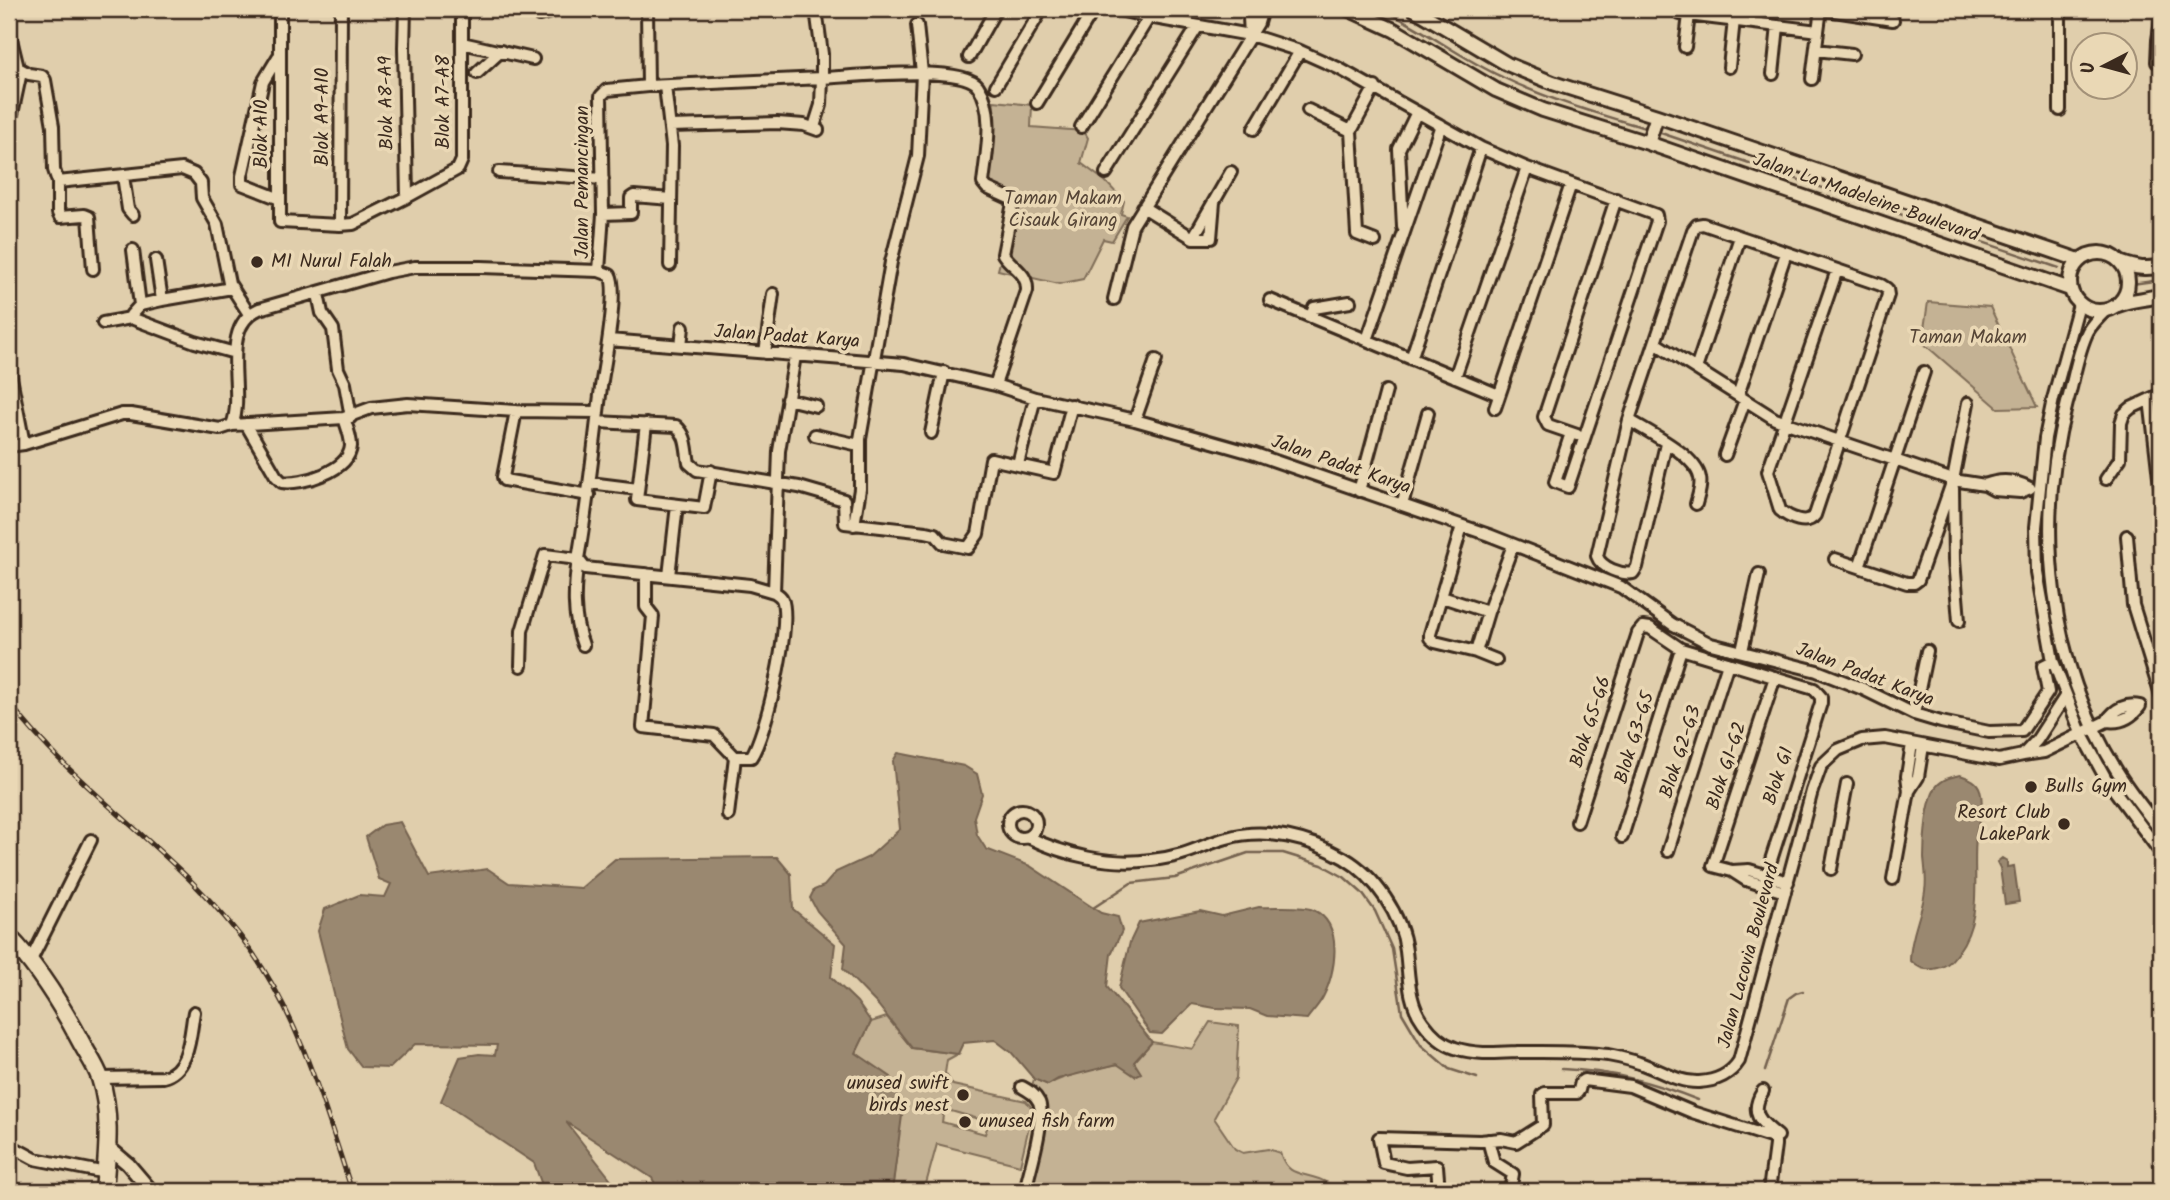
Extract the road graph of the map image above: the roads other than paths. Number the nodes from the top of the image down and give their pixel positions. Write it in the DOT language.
graph roads {
  1 [pos="280,9"];
  2 [pos="341,9"];
  3 [pos="405,9"];
  4 [pos="462,9"];
  5 [pos="562,9"];
  6 [pos="647,9"];
  7 [pos="816,9"];
  8 [pos="996,9"];
  9 [pos="1042,9"];
  10 [pos="1094,9"];
  11 [pos="1115,9"];
  12 [pos="1252,9"];
  13 [pos="1262,9"];
  14 [pos="1348,9"];
  15 [pos="1414,9"];
  16 [pos="1821,9"];
  17 [pos="2060,9"];
  18 [pos="1690,13"];
  19 [pos="539,15"];
  20 [pos="1149,17"];
  21 [pos="1734,20"];
  22 [pos="1893,20"];
  23 [pos="2161,21"];
  24 [pos="917,25"];
  25 [pos="1198,26"];
  26 [pos="1778,26"];
  27 [pos="9,31"];
  28 [pos="1818,31"];
  29 [pos="1250,35"];
  30 [pos="462,43"];
  31 [pos="1685,47"];
  32 [pos="280,50"];
  33 [pos="1816,50"];
  34 [pos="501,51"];
  35 [pos="1300,51"];
  36 [pos="1852,54"];
  37 [pos="969,57"];
  38 [pos="533,59"];
  39 [pos="2157,62"];
  40 [pos="1728,66"];
  41 [pos="21,72"];
  42 [pos="477,73"];
  43 [pos="922,73"];
  44 [pos="1773,74"];
  45 [pos="822,78"];
  46 [pos="1812,79"];
  47 [pos="648,86"];
  48 [pos="665,86"];
  49 [pos="996,86"];
  50 [pos="1375,87"];
  51 [pos="1037,103"];
  52 [pos="1308,110"];
  53 [pos="2060,110"];
  54 [pos="1417,112"];
  55 [pos="9,115"];
  56 [pos="1657,116"];
  57 [pos="1441,125"];
  58 [pos="670,126"];
  59 [pos="1081,127"];
  60 [pos="1254,129"];
  61 [pos="1351,131"];
  62 [pos="1648,143"];
  63 [pos="1481,148"];
  64 [pos="1527,169"];
  65 [pos="499,172"];
  66 [pos="1106,173"];
  67 [pos="1231,173"];
  68 [pos="123,176"];
  69 [pos="603,179"];
  70 [pos="58,182"];
  71 [pos="1571,184"];
  72 [pos="407,197"];
  73 [pos="280,199"];
  74 [pos="671,199"];
  75 [pos="1616,199"];
  76 [pos="1143,207"];
  77 [pos="603,214"];
  78 [pos="133,215"];
  79 [pos="340,225"];
  80 [pos="1403,235"];
  81 [pos="1740,237"];
  82 [pos="1375,241"];
  83 [pos="133,250"];
  84 [pos="1786,253"];
  85 [pos="156,260"];
  86 [pos="2079,260"];
  87 [pos="2122,263"];
  88 [pos="670,265"];
  89 [pos="2161,266"];
  90 [pos="93,269"];
  91 [pos="1837,270"];
  92 [pos="599,271"];
  93 [pos="232,288"];
  94 [pos="2070,289"];
  95 [pos="318,294"];
  96 [pos="773,294"];
  97 [pos="2161,295"];
  98 [pos="1114,299"];
  99 [pos="162,300"];
  100 [pos="1270,300"];
  101 [pos="1350,302"];
  102 [pos="2079,304"];
  103 [pos="140,305"];
  104 [pos="2110,308"];
  105 [pos="248,314"];
  106 [pos="1311,317"];
  107 [pos="131,318"];
  108 [pos="103,323"];
  109 [pos="683,327"];
  110 [pos="609,340"];
  111 [pos="1367,340"];
  112 [pos="1655,342"];
  113 [pos="681,346"];
  114 [pos="235,353"];
  115 [pos="765,353"];
  116 [pos="795,356"];
  117 [pos="1411,359"];
  118 [pos="1156,360"];
  119 [pos="875,361"];
  120 [pos="9,367"];
  121 [pos="1696,369"];
  122 [pos="944,372"];
  123 [pos="1924,372"];
  124 [pos="1455,377"];
  125 [pos="995,386"];
  126 [pos="1386,391"];
  127 [pos="2161,394"];
  128 [pos="1499,395"];
  129 [pos="1035,398"];
  130 [pos="1742,398"];
  131 [pos="788,399"];
  132 [pos="2150,399"];
  133 [pos="1968,403"];
  134 [pos="1072,405"];
  135 [pos="817,406"];
  136 [pos="1495,408"];
  137 [pos="516,411"];
  138 [pos="1427,413"];
  139 [pos="598,417"];
  140 [pos="347,418"];
  141 [pos="1135,420"];
  142 [pos="1629,420"];
  143 [pos="1785,422"];
  144 [pos="246,424"];
  145 [pos="646,424"];
  146 [pos="232,425"];
  147 [pos="931,433"];
  148 [pos="1571,433"];
  149 [pos="815,435"];
  150 [pos="1584,438"];
  151 [pos="1839,441"];
  152 [pos="24,444"];
  153 [pos="1666,444"];
  154 [pos="859,445"];
  155 [pos="9,446"];
  156 [pos="1724,455"];
  157 [pos="1895,460"];
  158 [pos="1018,464"];
  159 [pos="711,471"];
  160 [pos="2106,479"];
  161 [pos="1953,480"];
  162 [pos="779,485"];
  163 [pos="2034,488"];
  164 [pos="589,489"];
  165 [pos="638,489"];
  166 [pos="2053,489"];
  167 [pos="1359,491"];
  168 [pos="2161,495"];
  169 [pos="677,505"];
  170 [pos="1402,505"];
  171 [pos="1696,505"];
  172 [pos="854,525"];
  173 [pos="1462,526"];
  174 [pos="2127,536"];
  175 [pos="1513,545"];
  176 [pos="578,559"];
  177 [pos="1835,559"];
  178 [pos="1859,567"];
  179 [pos="646,574"];
  180 [pos="1759,574"];
  181 [pos="669,576"];
  182 [pos="775,592"];
  183 [pos="1442,597"];
  184 [pos="1488,612"];
  185 [pos="1959,621"];
  186 [pos="583,645"];
  187 [pos="1681,649"];
  188 [pos="1742,651"];
  189 [pos="1927,651"];
  190 [pos="1476,652"];
  191 [pos="1496,660"];
  192 [pos="2053,661"];
  193 [pos="1728,663"];
  194 [pos="521,666"];
  195 [pos="2161,668"];
  196 [pos="1775,677"];
  197 [pos="2159,681"];
  198 [pos="2066,695"];
  199 [pos="2161,695"];
  200 [pos="1914,714"];
  201 [pos="2093,727"];
  202 [pos="2081,733"];
  203 [pos="1917,745"];
  204 [pos="2023,755"];
  205 [pos="735,757"];
  206 [pos="1847,784"];
  207 [pos="727,815"];
  208 [pos="1577,822"];
  209 [pos="2161,831"];
  210 [pos="1028,837"];
  211 [pos="1622,837"];
  212 [pos="91,840"];
  213 [pos="1668,851"];
  214 [pos="2161,853"];
  215 [pos="1771,860"];
  216 [pos="1831,869"];
  217 [pos="1893,879"];
  218 [pos="1786,887"];
  219 [pos="9,937"];
  220 [pos="31,960"];
  221 [pos="194,1012"];
  222 [pos="100,1077"];
  223 [pos="1022,1087"];
  224 [pos="1763,1091"];
  225 [pos="1488,1140"];
  226 [pos="1775,1140"];
  227 [pos="9,1145"];
  228 [pos="108,1147"];
  229 [pos="106,1173"];
  230 [pos="104,1191"];
  231 [pos="151,1191"];
  232 [pos="1025,1191"];
  233 [pos="1439,1191"];
  234 [pos="1510,1191"];
  235 [pos="1769,1191"];
  1 -- 32 [label="street, Blok A10"];
  2 -- 79 [label="street, Blok A9-A10"];
  3 -- 72 [label="street, Blok A8-A9"];
  4 -- 30 [label="street, Blok A7-A8"];
  5 -- 19 [label="street"];
  6 -- 47 [label="street"];
  7 -- 45 [label="street"];
  8 -- 37 [label="street"];
  9 -- 49 [label="street"];
  10 -- 51 [label="street"];
  11 -- 20 [label="street"];
  12 -- 29 [label="street"];
  13 -- 29 [label="street"];
  14 -- 62 [label="street, Jalan La Madeleine Boulevard"];
  15 -- 56 [label="street, Jalan La Madeleine Boulevard"];
  16 -- 22 [label="street"];
  16 -- 28 [label="street"];
  17 -- 53 [label="street"];
  18 -- 21 [label="street"];
  18 -- 31 [label="street"];
  20 -- 25 [label="street"];
  20 -- 59 [label="street"];
  21 -- 26 [label="street"];
  21 -- 40 [label="street"];
  23 -- 39 [label="street"];
  24 -- 43 [label="street"];
  25 -- 29 [label="street"];
  25 -- 66 [label="street"];
  26 -- 28 [label="street"];
  26 -- 44 [label="street"];
  27 -- 41 [label="street"];
  28 -- 33 [label="street"];
  29 -- 35 [label="street"];
  29 -- 76 [label="street"];
  30 -- 34 [label="street"];
  30 -- 72 [label="street, Blok A7-A8"];
  32 -- 73 [label="street, Blok A10"];
  32 -- 73 [label="street"];
  33 -- 36 [label="street"];
  33 -- 46 [label="street"];
  34 -- 38 [label="street"];
  34 -- 42 [label="street"];
  35 -- 50 [label="street"];
  35 -- 60 [label="street"];
  41 -- 55 [label="street"];
  41 -- 70 [label="street"];
  43 -- 45 [label="street"];
  43 -- 119 [label="street"];
  43 -- 125 [label="street"];
  45 -- 48 [label="street"];
  45 -- 58 [label="street"];
  47 -- 48 [label="street"];
  47 -- 69 [label="street, Jalan Pemancingan"];
  48 -- 58 [label="street"];
  50 -- 54 [label="street"];
  50 -- 61 [label="street"];
  52 -- 61 [label="street"];
  54 -- 57 [label="street"];
  54 -- 80 [label="street"];
  56 -- 62 [label="street"];
  56 -- 86 [label="street, Jalan La Madeleine Boulevard"];
  57 -- 63 [label="street"];
  57 -- 80 [label="street"];
  58 -- 74 [label="street"];
  61 -- 82 [label="street"];
  62 -- 94 [label="street, Jalan La Madeleine Boulevard"];
  63 -- 64 [label="street"];
  63 -- 117 [label="street"];
  64 -- 71 [label="street"];
  64 -- 124 [label="street"];
  65 -- 69 [label="street"];
  67 -- 76 [label="street"];
  68 -- 70 [label="street"];
  68 -- 78 [label="street"];
  68 -- 93 [label="street"];
  69 -- 77 [label="street, Jalan Pemancingan"];
  70 -- 90 [label="street"];
  71 -- 75 [label="street"];
  71 -- 128 [label="street"];
  72 -- 79 [label="street"];
  73 -- 79 [label="street, Blok A10"];
  74 -- 77 [label="street"];
  74 -- 88 [label="street"];
  75 -- 148 [label="street"];
  75 -- 150 [label="street"];
  76 -- 98 [label="street"];
  77 -- 92 [label="street, Jalan Pemancingan"];
  80 -- 111 [label="street"];
  81 -- 84 [label="street"];
  81 -- 112 [label="street"];
  81 -- 121 [label="street"];
  83 -- 103 [label="street"];
  84 -- 91 [label="street"];
  84 -- 130 [label="street"];
  85 -- 99 [label="street"];
  86 -- 87 [label="street"];
  86 -- 94 [label="street"];
  87 -- 89 [label="street"];
  87 -- 104 [label="street"];
  91 -- 143 [label="street"];
  91 -- 151 [label="street"];
  92 -- 95 [label="street"];
  92 -- 110 [label="street"];
  93 -- 99 [label="street"];
  93 -- 105 [label="street"];
  94 -- 102 [label="street"];
  95 -- 105 [label="street"];
  95 -- 140 [label="street"];
  96 -- 115 [label="street"];
  97 -- 104 [label="street"];
  99 -- 103 [label="street"];
  100 -- 106 [label="street"];
  101 -- 106 [label="street"];
  102 -- 104 [label="street"];
  102 -- 163 [label="street"];
  103 -- 107 [label="street"];
  104 -- 166 [label="street"];
  105 -- 114 [label="street"];
  106 -- 111 [label="street"];
  107 -- 108 [label="street"];
  107 -- 114 [label="street"];
  109 -- 113 [label="street"];
  110 -- 113 [label="street, Jalan Padat Karya"];
  110 -- 139 [label="street"];
  111 -- 117 [label="street"];
  112 -- 121 [label="street"];
  112 -- 142 [label="street"];
  113 -- 115 [label="street, Jalan Padat Karya"];
  114 -- 146 [label="street"];
  115 -- 116 [label="street, Jalan Padat Karya"];
  116 -- 119 [label="street, Jalan Padat Karya"];
  116 -- 131 [label="street"];
  117 -- 124 [label="street"];
  118 -- 141 [label="street"];
  119 -- 122 [label="street, Jalan Padat Karya"];
  119 -- 154 [label="street"];
  120 -- 152 [label="street"];
  121 -- 130 [label="street"];
  122 -- 125 [label="street, Jalan Padat Karya"];
  122 -- 147 [label="street"];
  123 -- 157 [label="street"];
  124 -- 128 [label="street"];
  125 -- 129 [label="street, Jalan Padat Karya"];
  126 -- 167 [label="street"];
  127 -- 132 [label="street"];
  128 -- 136 [label="street"];
  129 -- 134 [label="street, Jalan Padat Karya"];
  129 -- 158 [label="street"];
  130 -- 143 [label="street"];
  130 -- 156 [label="street"];
  131 -- 135 [label="street"];
  131 -- 162 [label="street"];
  132 -- 160 [label="street"];
  132 -- 168 [label="street"];
  133 -- 161 [label="street"];
  134 -- 141 [label="street, Jalan Padat Karya"];
  134 -- 158 [label="street"];
  137 -- 139 [label="street"];
  137 -- 140 [label="street"];
  137 -- 164 [label="street"];
  138 -- 170 [label="street"];
  139 -- 145 [label="street"];
  139 -- 164 [label="street"];
  140 -- 144 [label="street"];
  140 -- 144 [label="street"];
  141 -- 167 [label="street, Jalan Padat Karya"];
  142 -- 153 [label="street"];
  142 -- 153 [label="street"];
  143 -- 151 [label="street"];
  143 -- 151 [label="street"];
  144 -- 146 [label="street"];
  145 -- 159 [label="street"];
  145 -- 165 [label="street"];
  146 -- 152 [label="street"];
  148 -- 150 [label="street"];
  148 -- 150 [label="street"];
  149 -- 154 [label="street"];
  151 -- 157 [label="street"];
  152 -- 155 [label="street"];
  153 -- 171 [label="street"];
  154 -- 172 [label="street"];
  157 -- 161 [label="street"];
  157 -- 178 [label="street"];
  158 -- 172 [label="street"];
  159 -- 162 [label="street"];
  159 -- 169 [label="street"];
  161 -- 163 [label="street"];
  161 -- 178 [label="street"];
  161 -- 185 [label="street"];
  162 -- 172 [label="street"];
  162 -- 182 [label="street"];
  163 -- 166 [label="street"];
  163 -- 192 [label="street"];
  164 -- 165 [label="street"];
  164 -- 176 [label="street"];
  165 -- 169 [label="street"];
  166 -- 201 [label="street"];
  167 -- 170 [label="street, Jalan Padat Karya"];
  169 -- 181 [label="street"];
  170 -- 173 [label="street, Jalan Padat Karya"];
  173 -- 175 [label="street, Jalan Padat Karya"];
  173 -- 183 [label="street"];
  174 -- 197 [label="street"];
  175 -- 184 [label="street"];
  175 -- 188 [label="street, Jalan Padat Karya"];
  176 -- 179 [label="street"];
  176 -- 186 [label="street"];
  176 -- 194 [label="street"];
  177 -- 178 [label="street"];
  179 -- 181 [label="street"];
  179 -- 205 [label="street"];
  180 -- 188 [label="street"];
  181 -- 182 [label="street"];
  182 -- 205 [label="street"];
  183 -- 184 [label="street"];
  183 -- 190 [label="street"];
  184 -- 190 [label="street"];
  187 -- 193 [label="street"];
  187 -- 208 [label="street, Blok G5-G6"];
  187 -- 211 [label="street, Blok G3-G5"];
  188 -- 200 [label="street, Jalan Padat Karya"];
  189 -- 200 [label="street"];
  190 -- 191 [label="street"];
  192 -- 198 [label="street"];
  192 -- 200 [label="street, Jalan Padat Karya"];
  193 -- 196 [label="street"];
  193 -- 213 [label="street, Blok G2-G3"];
  195 -- 197 [label="street"];
  196 -- 215 [label="street, Blok G1"];
  196 -- 218 [label="street, Blok G1-G2"];
  197 -- 199 [label="street"];
  198 -- 202 [label="street"];
  198 -- 204 [label="street"];
  199 -- 201 [label="street, Jalan Lacovia Boulevard"];
  201 -- 202 [label="street, Jalan Lacovia Boulevard"];
  201 -- 209 [label="street"];
  202 -- 204 [label="street, Jalan Lacovia Boulevard"];
  202 -- 214 [label="street"];
  203 -- 204 [label="street, Jalan Lacovia Boulevard"];
  203 -- 217 [label="street"];
  203 -- 218 [label="street, Jalan Lacovia Boulevard"];
  205 -- 207 [label="street"];
  206 -- 216 [label="street"];
  210 -- 218 [label="street, Jalan Lacovia Boulevard"];
  212 -- 220 [label="street"];
  219 -- 220 [label="main road"];
  220 -- 222 [label="main road"];
  221 -- 222 [label="street"];
  222 -- 228 [label="main road"];
  223 -- 232 [label="street"];
  224 -- 226 [label="street"];
  225 -- 226 [label="street"];
  225 -- 233 [label="street"];
  225 -- 234 [label="street"];
  226 -- 235 [label="street"];
  227 -- 229 [label="street"];
  228 -- 229 [label="main road"];
  228 -- 231 [label="street"];
  229 -- 230 [label="main road"];
}
